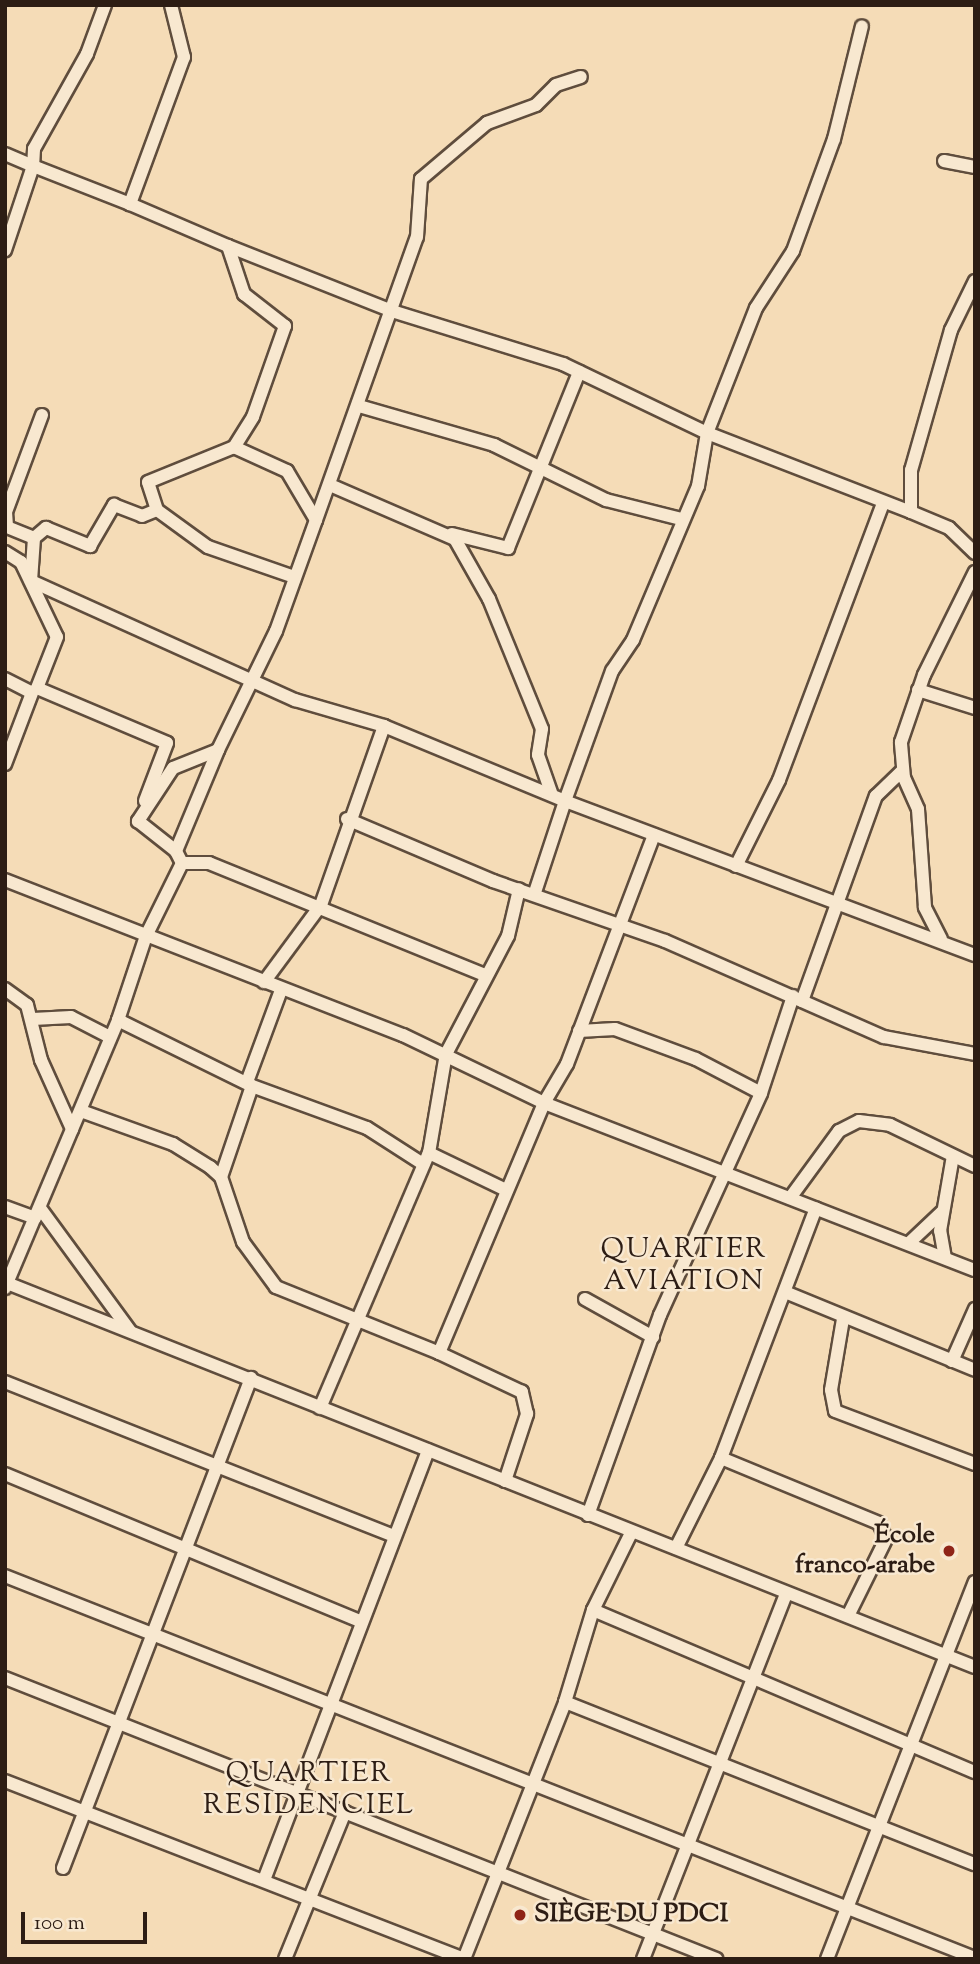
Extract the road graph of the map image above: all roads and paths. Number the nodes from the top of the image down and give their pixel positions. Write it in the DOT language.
graph roads {
  1 [pos="106,5"];
  2 [pos="171,5"];
  3 [pos="862,26"];
  4 [pos="581,77"];
  5 [pos="5,154"];
  6 [pos="944,161"];
  7 [pos="33,166"];
  8 [pos="975,167"];
  9 [pos="130,204"];
  10 [pos="228,246"];
  11 [pos="5,250"];
  12 [pos="975,281"];
  13 [pos="392,311"];
  14 [pos="579,372"];
  15 [pos="359,406"];
  16 [pos="42,415"];
  17 [pos="707,433"];
  18 [pos="234,447"];
  19 [pos="538,465"];
  20 [pos="330,485"];
  21 [pos="883,503"];
  22 [pos="157,510"];
  23 [pos="911,512"];
  24 [pos="681,519"];
  25 [pos="316,520"];
  26 [pos="442,530"];
  27 [pos="34,538"];
  28 [pos="5,552"];
  29 [pos="975,553"];
  30 [pos="975,572"];
  31 [pos="294,577"];
  32 [pos="31,581"];
  33 [pos="250,676"];
  34 [pos="5,679"];
  35 [pos="918,690"];
  36 [pos="975,708"];
  37 [pos="384,726"];
  38 [pos="218,750"];
  39 [pos="5,764"];
  40 [pos="902,771"];
  41 [pos="552,796"];
  42 [pos="565,801"];
  43 [pos="348,819"];
  44 [pos="138,821"];
  45 [pos="654,835"];
  46 [pos="176,850"];
  47 [pos="182,863"];
  48 [pos="736,866"];
  49 [pos="5,880"];
  50 [pos="519,890"];
  51 [pos="535,892"];
  52 [pos="838,902"];
  53 [pos="321,905"];
  54 [pos="619,924"];
  55 [pos="146,936"];
  56 [pos="942,940"];
  57 [pos="975,955"];
  58 [pos="485,975"];
  59 [pos="264,982"];
  60 [pos="5,989"];
  61 [pos="281,990"];
  62 [pos="798,999"];
  63 [pos="33,1019"];
  64 [pos="118,1020"];
  65 [pos="579,1031"];
  66 [pos="110,1037"];
  67 [pos="446,1054"];
  68 [pos="975,1054"];
  69 [pos="249,1084"];
  70 [pos="761,1093"];
  71 [pos="544,1103"];
  72 [pos="81,1111"];
  73 [pos="72,1129"];
  74 [pos="953,1156"];
  75 [pos="426,1159"];
  76 [pos="975,1166"];
  77 [pos="726,1174"];
  78 [pos="221,1177"];
  79 [pos="506,1190"];
  80 [pos="790,1198"];
  81 [pos="5,1207"];
  82 [pos="817,1208"];
  83 [pos="943,1211"];
  84 [pos="37,1213"];
  85 [pos="910,1242"];
  86 [pos="945,1258"];
  87 [pos="975,1270"];
  88 [pos="6,1286"];
  89 [pos="785,1292"];
  90 [pos="585,1299"];
  91 [pos="975,1309"];
  92 [pos="843,1320"];
  93 [pos="357,1323"];
  94 [pos="130,1331"];
  95 [pos="653,1337"];
  96 [pos="439,1353"];
  97 [pos="952,1361"];
  98 [pos="975,1370"];
  99 [pos="251,1378"];
  100 [pos="5,1382"];
  101 [pos="320,1408"];
  102 [pos="428,1450"];
  103 [pos="720,1458"];
  104 [pos="217,1462"];
  105 [pos="975,1464"];
  106 [pos="5,1474"];
  107 [pos="505,1481"];
  108 [pos="588,1515"];
  109 [pos="631,1533"];
  110 [pos="393,1536"];
  111 [pos="182,1546"];
  112 [pos="676,1548"];
  113 [pos="5,1576"];
  114 [pos="975,1582"];
  115 [pos="786,1594"];
  116 [pos="593,1610"];
  117 [pos="848,1616"];
  118 [pos="360,1621"];
  119 [pos="153,1633"];
  120 [pos="945,1656"];
  121 [pos="975,1667"];
  122 [pos="750,1676"];
  123 [pos="5,1678"];
  124 [pos="328,1702"];
  125 [pos="565,1702"];
  126 [pos="118,1723"];
  127 [pos="911,1746"];
  128 [pos="720,1763"];
  129 [pos="975,1772"];
  130 [pos="5,1781"];
  131 [pos="533,1782"];
  132 [pos="293,1792"];
  133 [pos="81,1811"];
  134 [pos="345,1812"];
  135 [pos="879,1825"];
  136 [pos="687,1844"];
  137 [pos="975,1864"];
  138 [pos="63,1868"];
  139 [pos="499,1870"];
  140 [pos="264,1880"];
  141 [pos="310,1897"];
  142 [pos="846,1908"];
  143 [pos="652,1933"];
  144 [pos="975,1958"];
  145 [pos="285,1959"];
  146 [pos="464,1959"];
  147 [pos="643,1959"];
  148 [pos="716,1959"];
  149 [pos="827,1959"];
  1 -- 7 [label="street"];
  2 -- 9 [label="street"];
  3 -- 17 [label="street"];
  4 -- 13 [label="street"];
  5 -- 7 [label="street"];
  6 -- 8 [label="street"];
  7 -- 9 [label="street"];
  7 -- 11 [label="street"];
  9 -- 10 [label="street"];
  10 -- 13 [label="street"];
  10 -- 18 [label="street"];
  12 -- 23 [label="street"];
  13 -- 14 [label="street"];
  13 -- 15 [label="street"];
  14 -- 17 [label="street"];
  14 -- 19 [label="street"];
  15 -- 19 [label="street"];
  15 -- 20 [label="street"];
  16 -- 27 [label="street"];
  17 -- 21 [label="street"];
  17 -- 24 [label="street"];
  18 -- 22 [label="street"];
  18 -- 25 [label="street"];
  19 -- 24 [label="street"];
  19 -- 26 [label="street"];
  20 -- 25 [label="street"];
  20 -- 26 [label="street"];
  21 -- 23 [label="street"];
  21 -- 48 [label="street"];
  22 -- 27 [label="street"];
  22 -- 31 [label="street"];
  23 -- 29 [label="street"];
  24 -- 42 [label="street"];
  25 -- 31 [label="street"];
  26 -- 41 [label="street"];
  27 -- 32 [label="street"];
  28 -- 32 [label="street"];
  30 -- 35 [label="street"];
  31 -- 33 [label="street"];
  32 -- 33 [label="street"];
  32 -- 44 [label="street"];
  33 -- 37 [label="street"];
  33 -- 38 [label="street"];
  34 -- 39 [label="street"];
  35 -- 36 [label="street"];
  35 -- 40 [label="street"];
  37 -- 41 [label="street"];
  37 -- 43 [label="street"];
  38 -- 44 [label="street"];
  38 -- 46 [label="street"];
  40 -- 52 [label="street"];
  40 -- 56 [label="street"];
  41 -- 42 [label="street"];
  42 -- 45 [label="street"];
  42 -- 51 [label="street"];
  43 -- 50 [label="street"];
  43 -- 53 [label="street"];
  44 -- 46 [label="street"];
  45 -- 48 [label="street"];
  45 -- 54 [label="street"];
  46 -- 47 [label="street"];
  47 -- 53 [label="street"];
  47 -- 55 [label="street"];
  48 -- 52 [label="street"];
  49 -- 55 [label="street"];
  50 -- 51 [label="street"];
  50 -- 58 [label="street"];
  51 -- 54 [label="street"];
  52 -- 56 [label="street"];
  52 -- 62 [label="street"];
  53 -- 58 [label="street"];
  53 -- 59 [label="street"];
  54 -- 62 [label="street"];
  54 -- 65 [label="street"];
  55 -- 59 [label="street"];
  55 -- 64 [label="street"];
  56 -- 57 [label="street"];
  58 -- 67 [label="street"];
  59 -- 61 [label="street"];
  60 -- 63 [label="street"];
  61 -- 67 [label="street"];
  61 -- 69 [label="street"];
  62 -- 68 [label="street"];
  62 -- 70 [label="street"];
  63 -- 66 [label="street"];
  63 -- 73 [label="street"];
  64 -- 66 [label="street"];
  64 -- 69 [label="street"];
  65 -- 70 [label="street"];
  65 -- 71 [label="street"];
  66 -- 72 [label="street"];
  67 -- 71 [label="street"];
  67 -- 75 [label="street"];
  69 -- 75 [label="street"];
  69 -- 78 [label="street"];
  70 -- 77 [label="street"];
  71 -- 77 [label="street"];
  71 -- 79 [label="street"];
  72 -- 73 [label="street"];
  72 -- 78 [label="street"];
  73 -- 84 [label="street"];
  74 -- 76 [label="street"];
  74 -- 80 [label="street"];
  74 -- 83 [label="street"];
  75 -- 79 [label="street"];
  75 -- 93 [label="street"];
  77 -- 80 [label="street"];
  77 -- 95 [label="street"];
  78 -- 93 [label="street"];
  79 -- 96 [label="street"];
  80 -- 82 [label="street"];
  81 -- 84 [label="street"];
  82 -- 85 [label="street"];
  82 -- 89 [label="street"];
  83 -- 85 [label="street"];
  83 -- 86 [label="street"];
  84 -- 88 [label="street"];
  84 -- 94 [label="street"];
  85 -- 86 [label="street"];
  86 -- 87 [label="street"];
  88 -- 94 [label="street"];
  89 -- 92 [label="street"];
  89 -- 103 [label="street"];
  90 -- 95 [label="street"];
  91 -- 97 [label="street"];
  92 -- 97 [label="street"];
  92 -- 105 [label="street"];
  93 -- 96 [label="street"];
  93 -- 101 [label="street"];
  94 -- 99 [label="street"];
  95 -- 108 [label="street"];
  96 -- 107 [label="street"];
  97 -- 98 [label="street"];
  99 -- 101 [label="street"];
  99 -- 104 [label="street"];
  100 -- 104 [label="street"];
  101 -- 102 [label="street"];
  102 -- 107 [label="street"];
  102 -- 110 [label="street"];
  103 -- 112 [label="street"];
  103 -- 117 [label="street"];
  104 -- 110 [label="street"];
  104 -- 111 [label="street"];
  106 -- 111 [label="street"];
  107 -- 108 [label="street"];
  108 -- 109 [label="street"];
  109 -- 112 [label="street"];
  109 -- 116 [label="street"];
  110 -- 118 [label="street"];
  111 -- 118 [label="street"];
  111 -- 119 [label="street"];
  112 -- 115 [label="street"];
  113 -- 119 [label="street"];
  114 -- 120 [label="street"];
  115 -- 117 [label="street"];
  115 -- 122 [label="street"];
  116 -- 122 [label="street"];
  116 -- 125 [label="street"];
  117 -- 120 [label="street"];
  118 -- 124 [label="street"];
  119 -- 124 [label="street"];
  119 -- 126 [label="street"];
  120 -- 121 [label="street"];
  120 -- 127 [label="street"];
  122 -- 127 [label="street"];
  122 -- 128 [label="street"];
  123 -- 126 [label="street"];
  124 -- 131 [label="street"];
  124 -- 132 [label="street"];
  125 -- 128 [label="street"];
  125 -- 131 [label="street"];
  126 -- 132 [label="street"];
  126 -- 133 [label="street"];
  127 -- 129 [label="street"];
  127 -- 135 [label="street"];
  128 -- 135 [label="street"];
  128 -- 136 [label="street"];
  130 -- 133 [label="street"];
  131 -- 136 [label="street"];
  131 -- 139 [label="street"];
  132 -- 134 [label="street"];
  132 -- 140 [label="street"];
  133 -- 138 [label="street"];
  133 -- 140 [label="street"];
  134 -- 139 [label="street"];
  134 -- 141 [label="street"];
  135 -- 137 [label="street"];
  135 -- 142 [label="street"];
  136 -- 142 [label="street"];
  136 -- 143 [label="street"];
  139 -- 143 [label="street"];
  139 -- 146 [label="street"];
  140 -- 141 [label="street"];
  141 -- 145 [label="street"];
  141 -- 146 [label="street"];
  142 -- 144 [label="street"];
  142 -- 149 [label="street"];
  143 -- 147 [label="street"];
  143 -- 148 [label="street"];
}
